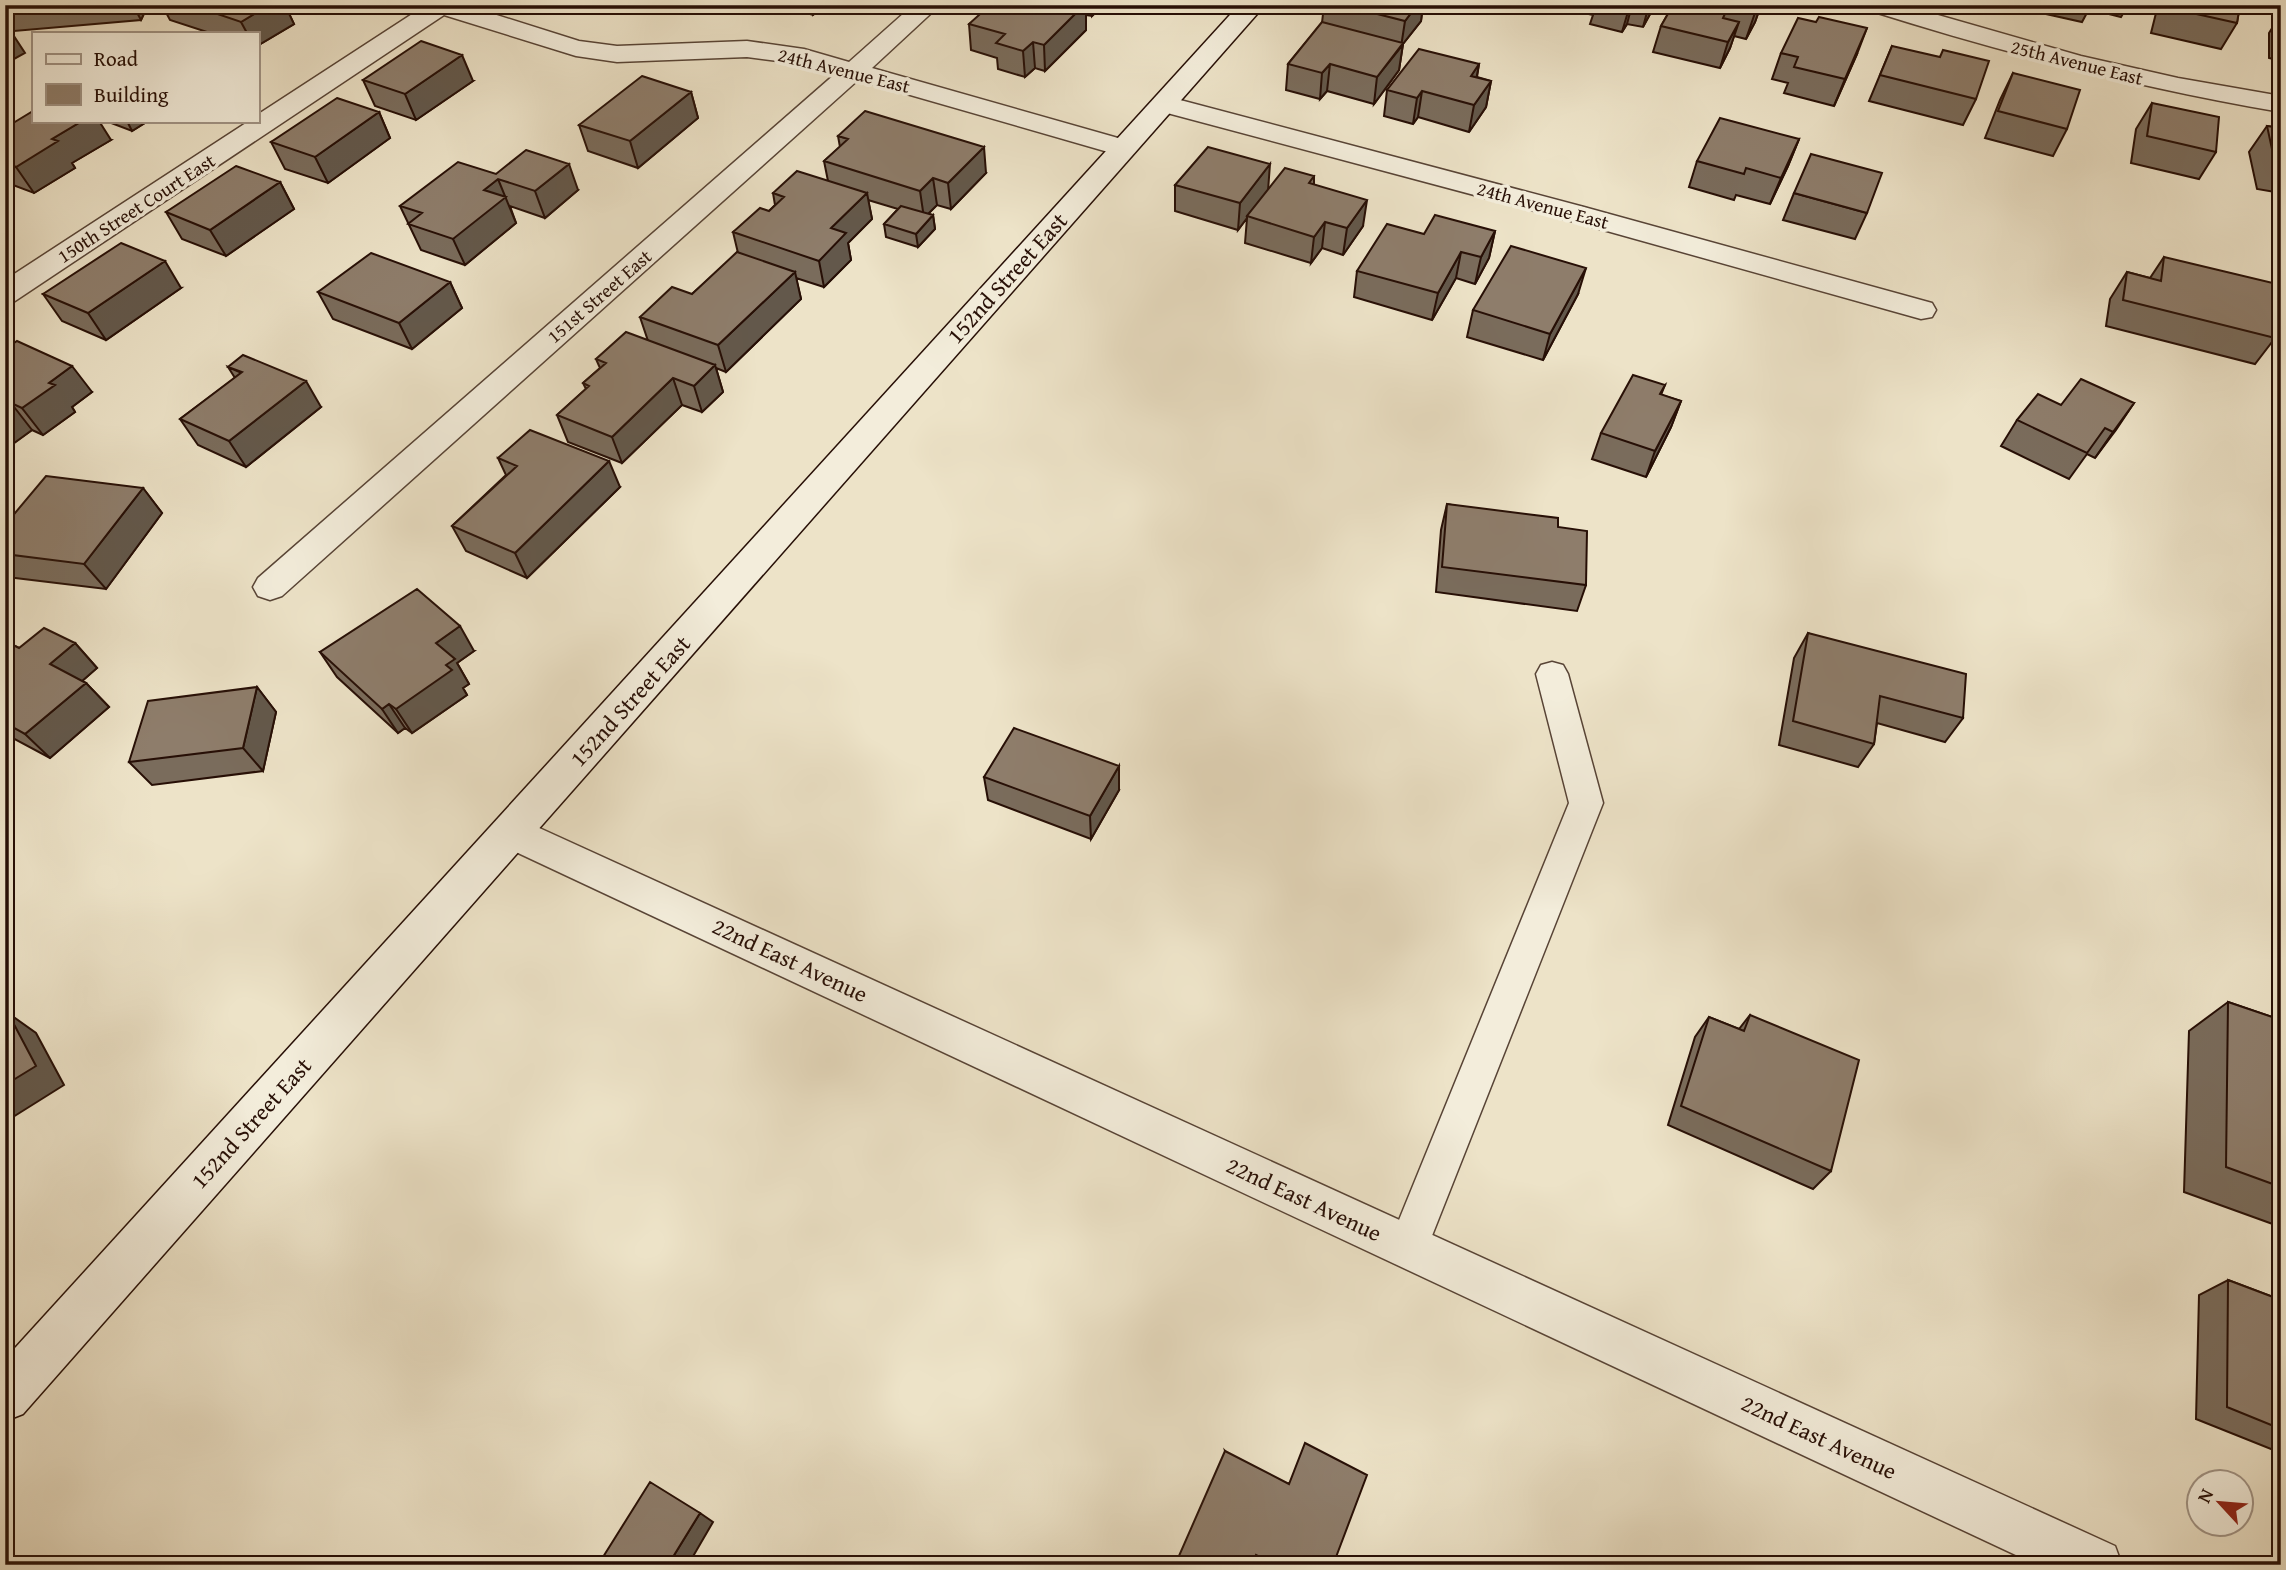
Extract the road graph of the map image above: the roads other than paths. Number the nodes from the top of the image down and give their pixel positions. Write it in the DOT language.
graph roads {
  1 [pos="928,5"];
  2 [pos="1253,5"];
  3 [pos="1877,5"];
  4 [pos="440,6"];
  5 [pos="855,71"];
  6 [pos="1165,104"];
  7 [pos="2281,104"];
  8 [pos="1122,148"];
  9 [pos="5,294"];
  10 [pos="1921,310"];
  11 [pos="270,587"];
  12 [pos="1552,674"];
  13 [pos="513,832"];
  14 [pos="1408,1247"];
  15 [pos="6,1395"];
  16 [pos="2096,1565"];
  1 -- 5 [label="street, 151st Street East"];
  2 -- 6 [label="street, 152nd Street East"];
  3 -- 7 [label="street, 25th Avenue East"];
  4 -- 5 [label="street, 24th Avenue East"];
  4 -- 9 [label="street, 150th Street Court East"];
  5 -- 8 [label="street, 24th Avenue East"];
  5 -- 11 [label="street, 151st Street East"];
  6 -- 8 [label="street, 152nd Street East"];
  6 -- 10 [label="street, 24th Avenue East"];
  8 -- 13 [label="street, 152nd Street East"];
  12 -- 14 [label="lane"];
  13 -- 14 [label="street, 22nd East Avenue"];
  13 -- 15 [label="street, 152nd Street East"];
  14 -- 16 [label="street, 22nd East Avenue"];
}
